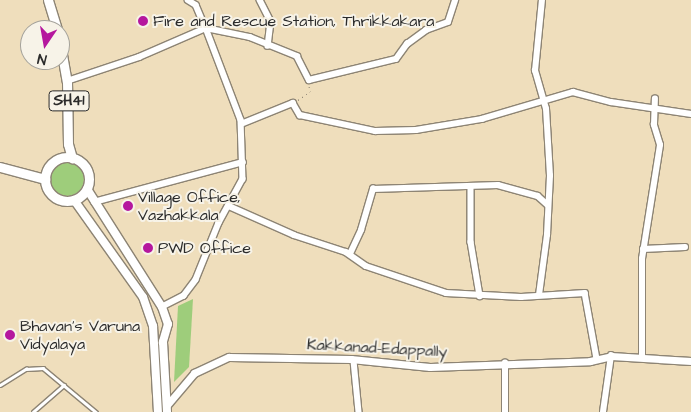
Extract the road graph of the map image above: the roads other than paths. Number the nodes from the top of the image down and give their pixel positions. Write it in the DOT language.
graph roads {
  1 [pos="48,0"];
  2 [pos="188,0"];
  3 [pos="260,0"];
  4 [pos="455,0"];
  5 [pos="542,0"];
  6 [pos="54,20"];
  7 [pos="206,28"];
  8 [pos="268,46"];
  9 [pos="65,70"];
  10 [pos="67,81"];
  11 [pos="543,99"];
  12 [pos="655,99"];
  13 [pos="654,108"];
  14 [pos="691,114"];
  15 [pos="241,124"];
  16 [pos="72,158"];
  17 [pos="243,162"];
  18 [pos="0,167"];
  19 [pos="45,178"];
  20 [pos="471,187"];
  21 [pos="87,189"];
  22 [pos="74,200"];
  23 [pos="94,202"];
  24 [pos="548,205"];
  25 [pos="229,206"];
  26 [pos="685,247"];
  27 [pos="643,249"];
  28 [pos="350,254"];
  29 [pos="539,295"];
  30 [pos="480,296"];
  31 [pos="162,307"];
  32 [pos="611,356"];
  33 [pos="642,358"];
  34 [pos="597,359"];
  35 [pos="354,361"];
  36 [pos="691,361"];
  37 [pos="505,363"];
  38 [pos="64,384"];
  39 [pos="0,386"];
  40 [pos="167,408"];
  41 [pos="33,412"];
  42 [pos="96,412"];
  43 [pos="158,412"];
  44 [pos="359,412"];
  45 [pos="505,412"];
  46 [pos="603,412"];
  1 -- 6 [label="main road"];
  2 -- 7 [label="street"];
  3 -- 8 [label="street"];
  4 -- 8 [label="street"];
  5 -- 11 [label="street"];
  7 -- 8 [label="street"];
  7 -- 10 [label="street"];
  7 -- 15 [label="street"];
  9 -- 10 [label="main road, SH41"];
  10 -- 16 [label="main road, SH41"];
  11 -- 13 [label="street"];
  11 -- 15 [label="street"];
  11 -- 24 [label="street"];
  12 -- 13 [label="street"];
  13 -- 14 [label="street"];
  13 -- 27 [label="street"];
  15 -- 17 [label="street"];
  16 -- 19 [label="main road"];
  16 -- 21 [label="main road"];
  17 -- 23 [label="street"];
  17 -- 25 [label="street"];
  18 -- 19 [label="main road"];
  19 -- 22 [label="main road"];
  20 -- 24 [label="street"];
  20 -- 28 [label="street"];
  20 -- 30 [label="street"];
  21 -- 22 [label="main road"];
  21 -- 23 [label="main road"];
  22 -- 43 [label="main road"];
  23 -- 31 [label="main road"];
  24 -- 29 [label="street"];
  25 -- 28 [label="street"];
  25 -- 31 [label="street"];
  26 -- 27 [label="street"];
  27 -- 33 [label="street"];
  28 -- 30 [label="street"];
  29 -- 30 [label="street"];
  29 -- 34 [label="street"];
  31 -- 40 [label="main road"];
  32 -- 33 [label="street, Kakkanad-Edappally"];
  32 -- 34 [label="street, Kakkanad-Edappally"];
  32 -- 46 [label="street"];
  33 -- 36 [label="street, Kakkanad-Edappally"];
  34 -- 37 [label="street, Kakkanad-Edappally"];
  35 -- 37 [label="street, Kakkanad-Edappally"];
  35 -- 40 [label="street, Kakkanad-Edappally"];
  35 -- 44 [label="street"];
  37 -- 45 [label="street"];
  38 -- 39 [label="lane"];
  38 -- 41 [label="lane"];
  38 -- 42 [label="lane"];
}
